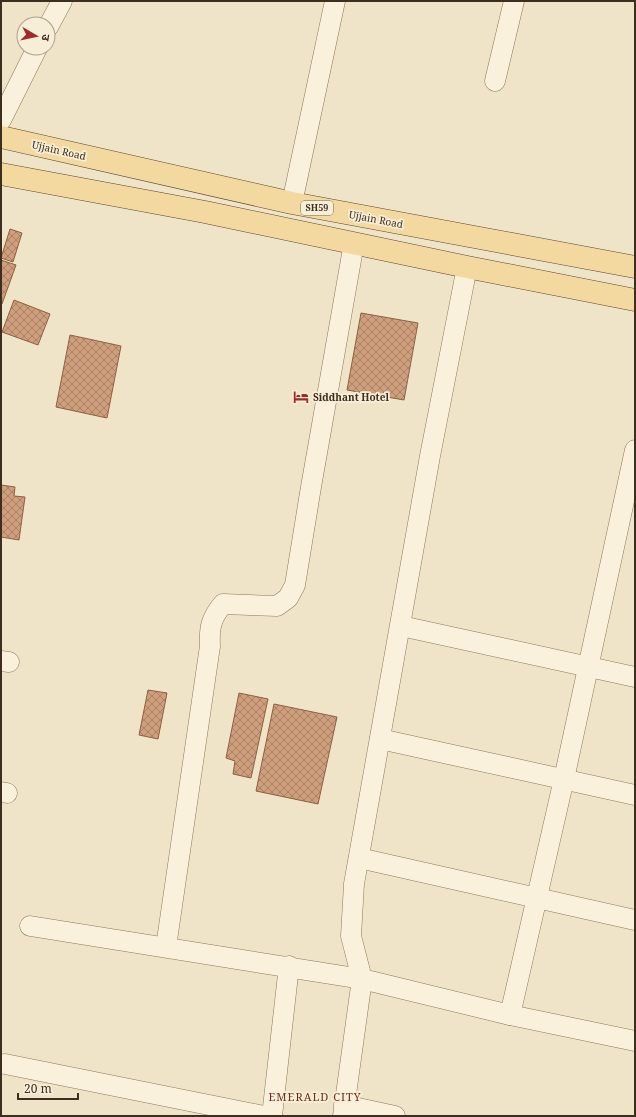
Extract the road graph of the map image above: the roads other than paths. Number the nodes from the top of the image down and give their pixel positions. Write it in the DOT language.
graph roads {
  1 [pos="62,1"];
  2 [pos="335,1"];
  3 [pos="514,1"];
  4 [pos="54,16"];
  5 [pos="33,56"];
  6 [pos="495,81"];
  7 [pos="1,120"];
  8 [pos="1,137"];
  9 [pos="1,174"];
  10 [pos="292,203"];
  11 [pos="354,243"];
  12 [pos="467,267"];
  13 [pos="635,267"];
  14 [pos="635,300"];
  15 [pos="635,450"];
  16 [pos="401,626"];
  17 [pos="588,667"];
  18 [pos="635,677"];
  19 [pos="380,739"];
  20 [pos="564,779"];
  21 [pos="635,795"];
  22 [pos="359,858"];
  23 [pos="537,898"];
  24 [pos="635,920"];
  25 [pos="30,926"];
  26 [pos="166,947"];
  27 [pos="289,966"];
  28 [pos="362,979"];
  29 [pos="510,1015"];
  30 [pos="635,1041"];
  31 [pos="5,1064"];
  32 [pos="343,1111"];
  33 [pos="264,1116"];
  34 [pos="272,1116"];
  35 [pos="395,1116"];
  1 -- 4 [label="street"];
  2 -- 10 [label="street"];
  3 -- 6 [label="street"];
  5 -- 7 [label="street"];
  8 -- 10 [label="main road, Ujjain Road / SH59"];
  9 -- 11 [label="main road"];
  10 -- 13 [label="main road, Ujjain Road / SH59"];
  11 -- 12 [label="main road"];
  11 -- 26 [label="street"];
  12 -- 14 [label="main road"];
  12 -- 16 [label="street"];
  15 -- 17 [label="street"];
  16 -- 17 [label="street"];
  16 -- 19 [label="street"];
  17 -- 18 [label="street"];
  17 -- 20 [label="street"];
  19 -- 20 [label="street"];
  19 -- 22 [label="street"];
  20 -- 21 [label="street"];
  20 -- 23 [label="street"];
  22 -- 23 [label="street"];
  22 -- 28 [label="street"];
  23 -- 24 [label="street"];
  23 -- 29 [label="street"];
  25 -- 26 [label="street"];
  26 -- 27 [label="street"];
  27 -- 28 [label="street"];
  27 -- 34 [label="street"];
  28 -- 29 [label="street"];
  28 -- 32 [label="street"];
  29 -- 30 [label="street"];
  31 -- 33 [label="street"];
  32 -- 35 [label="street"];
}
